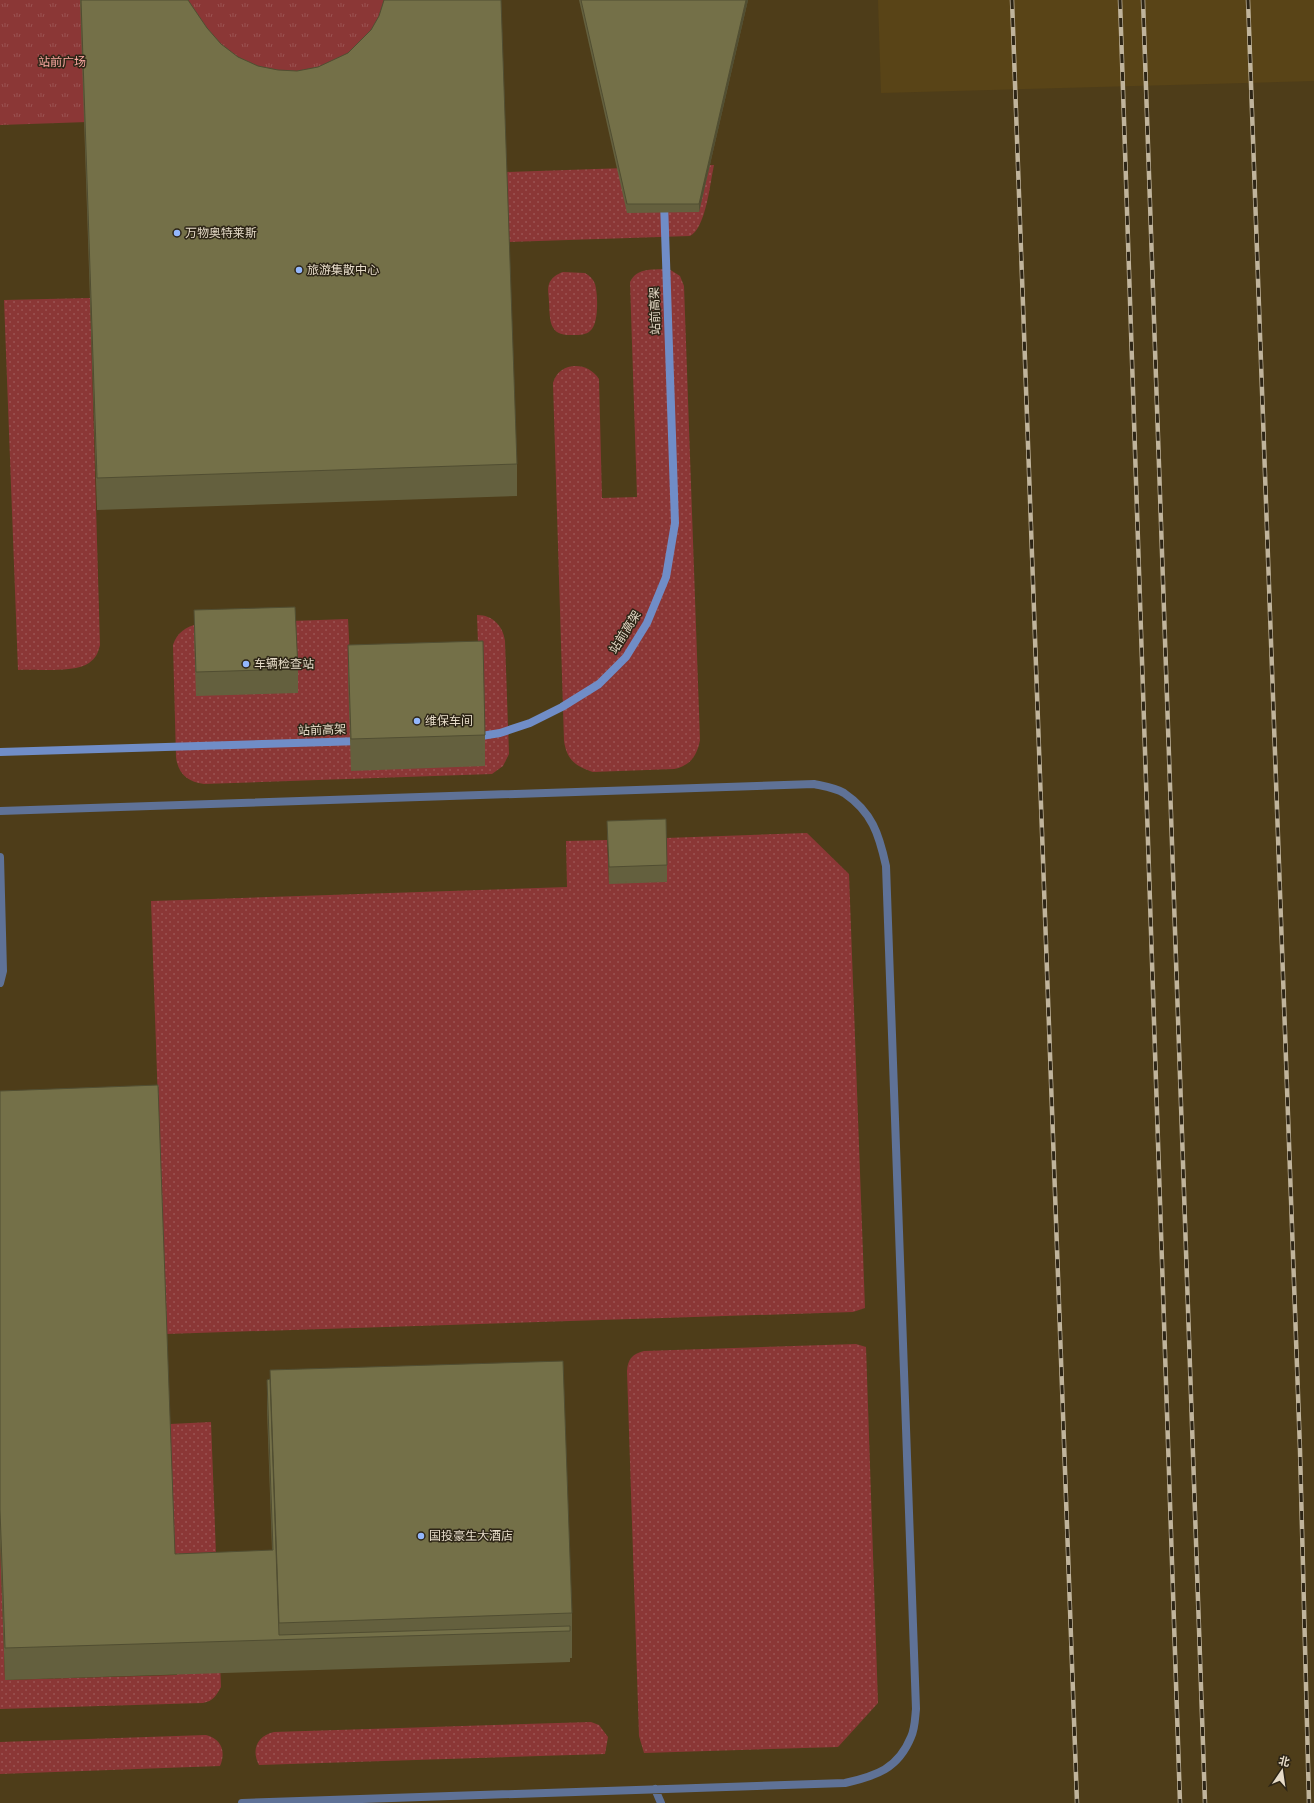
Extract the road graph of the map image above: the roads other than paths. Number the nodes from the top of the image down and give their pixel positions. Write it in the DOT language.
graph roads {
  1 [pos="663,190"];
  2 [pos="468,738"];
  3 [pos="373,740"];
  4 [pos="0,752"];
  5 [pos="0,810"];
  6 [pos="0,857"];
  7 [pos="0,983"];
  8 [pos="655,1789"];
  9 [pos="242,1803"];
  10 [pos="661,1803"];
  1 -- 2 [label="main road, 站前高架"];
  3 -- 4 [label="main road, 站前高架"];
  5 -- 8 [label="lane"];
  6 -- 7 [label="lane"];
  8 -- 9 [label="lane"];
  8 -- 10 [label="lane"];
}
